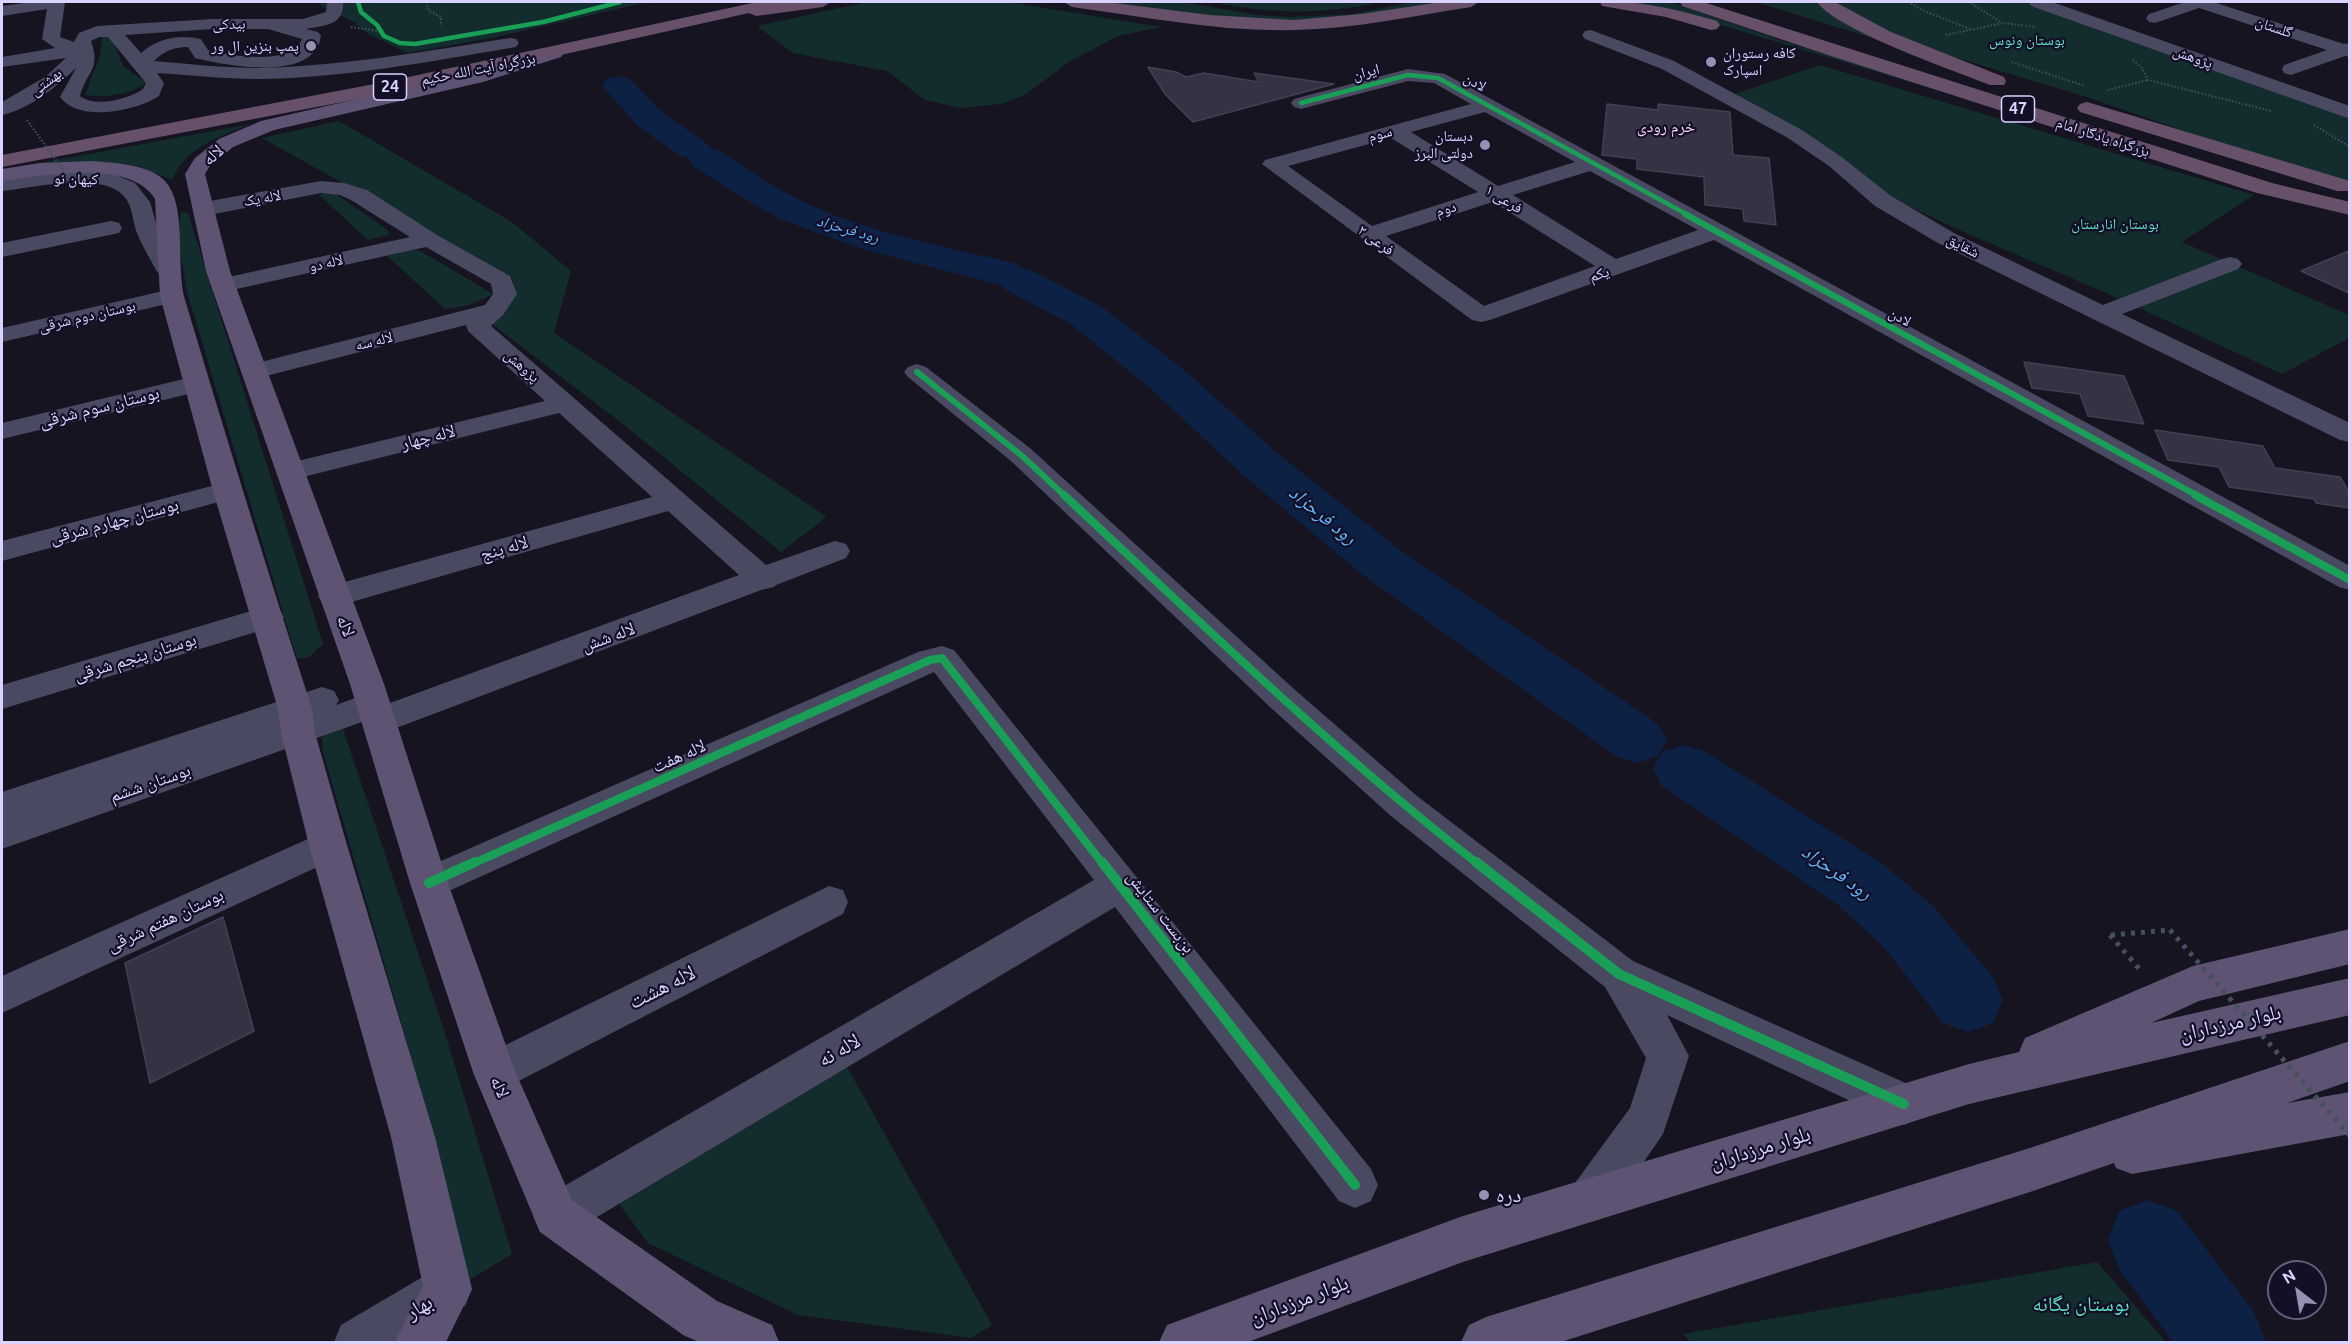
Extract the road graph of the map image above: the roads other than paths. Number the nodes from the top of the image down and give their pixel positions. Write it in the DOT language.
graph roads {
  1 [pos="56,2"];
  2 [pos="335,2"];
  3 [pos="776,2"];
  4 [pos="823,2"];
  5 [pos="1072,2"];
  6 [pos="1398,2"];
  7 [pos="1471,2"];
  8 [pos="1608,2"];
  9 [pos="1688,2"];
  10 [pos="1736,2"];
  11 [pos="1825,2"];
  12 [pos="2037,2"];
  13 [pos="2199,2"];
  14 [pos="1202,3"];
  15 [pos="2,11"];
  16 [pos="636,14"];
  17 [pos="706,18"];
  18 [pos="2155,18"];
  19 [pos="246,23"];
  20 [pos="269,24"];
  21 [pos="108,31"];
  22 [pos="1591,35"];
  23 [pos="510,43"];
  24 [pos="86,49"];
  25 [pos="2348,50"];
  26 [pos="555,54"];
  27 [pos="137,59"];
  28 [pos="2,62"];
  29 [pos="2291,69"];
  30 [pos="84,76"];
  31 [pos="1438,78"];
  32 [pos="1997,81"];
  33 [pos="2020,88"];
  34 [pos="264,91"];
  35 [pos="2064,101"];
  36 [pos="1301,103"];
  37 [pos="1488,105"];
  38 [pos="2,109"];
  39 [pos="161,110"];
  40 [pos="2349,114"];
  41 [pos="2,117"];
  42 [pos="81,124"];
  43 [pos="1393,130"];
  44 [pos="2144,150"];
  45 [pos="2,161"];
  46 [pos="1593,163"];
  47 [pos="1272,164"];
  48 [pos="2,175"];
  49 [pos="2,185"];
  50 [pos="321,187"];
  51 [pos="2265,188"];
  52 [pos="2349,188"];
  53 [pos="1496,194"];
  54 [pos="204,208"];
  55 [pos="2349,209"];
  56 [pos="2349,221"];
  57 [pos="111,228"];
  58 [pos="1717,231"];
  59 [pos="1368,234"];
  60 [pos="429,240"];
  61 [pos="2,250"];
  62 [pos="2230,264"];
  63 [pos="1614,268"];
  64 [pos="168,270"];
  65 [pos="223,285"];
  66 [pos="172,296"];
  67 [pos="494,310"];
  68 [pos="2103,313"];
  69 [pos="1481,315"];
  70 [pos="2,335"];
  71 [pos="254,371"];
  72 [pos="917,372"];
  73 [pos="196,384"];
  74 [pos="565,404"];
  75 [pos="2,431"];
  76 [pos="2349,434"];
  77 [pos="291,471"];
  78 [pos="227,490"];
  79 [pos="674,500"];
  80 [pos="2,551"];
  81 [pos="836,551"];
  82 [pos="763,580"];
  83 [pos="2349,580"];
  84 [pos="334,596"];
  85 [pos="268,618"];
  86 [pos="942,658"];
  87 [pos="2,697"];
  88 [pos="374,703"];
  89 [pos="296,721"];
  90 [pos="2,806"];
  91 [pos="2,834"];
  92 [pos="328,845"];
  93 [pos="429,883"];
  94 [pos="1121,885"];
  95 [pos="830,902"];
  96 [pos="2349,946"];
  97 [pos="1619,974"];
  98 [pos="2,995"];
  99 [pos="2349,996"];
  100 [pos="2349,1061"];
  101 [pos="494,1072"];
  102 [pos="1969,1084"];
  103 [pos="1904,1104"];
  104 [pos="2349,1113"];
  105 [pos="2030,1170"];
  106 [pos="1355,1185"];
  107 [pos="1591,1199"];
  108 [pos="556,1216"];
  109 [pos="448,1289"];
  110 [pos="358,1342"];
  111 [pos="420,1342"];
  112 [pos="755,1342"];
  113 [pos="1184,1342"];
  114 [pos="1486,1342"];
  1 -- 15 [label="street"];
  1 -- 24 [label="street"];
  2 -- 20 [label="street, بیدکی"];
  3 -- 17 [label="highway, بزرگراه آیت الله حکیم / 24"];
  4 -- 17 [label="highway"];
  5 -- 7 [label="highway"];
  6 -- 14 [label="highway"];
  8 -- 44 [label="highway"];
  9 -- 44 [label="highway, بزرگراه یادگار امام / 47"];
  10 -- 32 [label="highway, 47"];
  11 -- 32 [label="highway"];
  12 -- 40 [label="street, پژوهش"];
  13 -- 18 [label="street"];
  13 -- 25 [label="street, گلستان"];
  16 -- 23 [label="highway, بزرگراه آیت الله حکیم / 24"];
  17 -- 26 [label="highway, بزرگراه آیت الله حکیم / 24"];
  19 -- 20 [label="street, بیدکی"];
  19 -- 21 [label="street, بیدکی"];
  19 -- 27 [label="street"];
  20 -- 27 [label="street"];
  21 -- 24 [label="street, بیدکی"];
  21 -- 27 [label="street"];
  22 -- 68 [label="street, شقایق"];
  23 -- 27 [label="street"];
  23 -- 34 [label="highway, بزرگراه آیت الله حکیم / 24"];
  24 -- 28 [label="street"];
  24 -- 30 [label="street"];
  24 -- 38 [label="street, بهشتی"];
  25 -- 29 [label="street"];
  26 -- 45 [label="highway, بزرگراه آیت الله حکیم / 24"];
  26 -- 54 [label="main road, لاله"];
  27 -- 30 [label="street"];
  30 -- 41 [label="street"];
  31 -- 36 [label="street, ایران"];
  31 -- 37 [label="street, لادن"];
  32 -- 33 [label="highway, 47"];
  35 -- 52 [label="highway, بزرگراه یادگار امام"];
  37 -- 43 [label="street, سوم"];
  37 -- 46 [label="street, لادن"];
  39 -- 42 [label="highway"];
  43 -- 47 [label="street, سوم"];
  43 -- 53 [label="street, فرعی ۱"];
  44 -- 51 [label="highway, بزرگراه یادگار امام / 47"];
  46 -- 53 [label="street, دوم"];
  46 -- 58 [label="street, لادن"];
  47 -- 59 [label="street, فرعی ۲"];
  48 -- 64 [label="main road"];
  49 -- 64 [label="street, کیهان نو"];
  50 -- 54 [label="street, لاله یک"];
  50 -- 60 [label="street, پژوهش"];
  51 -- 55 [label="highway, بزرگراه یادگار امام / 47"];
  51 -- 56 [label="highway"];
  53 -- 59 [label="street, دوم"];
  53 -- 63 [label="street, فرعی ۱"];
  54 -- 65 [label="main road, لاله"];
  57 -- 61 [label="street"];
  58 -- 63 [label="street, یکم"];
  58 -- 83 [label="street, لادن"];
  59 -- 69 [label="street, فرعی ۲"];
  60 -- 65 [label="street, لاله دو"];
  60 -- 67 [label="street, پژوهش"];
  62 -- 68 [label="street"];
  63 -- 69 [label="street, یکم"];
  64 -- 66 [label="main road"];
  65 -- 71 [label="main road, لاله"];
  66 -- 70 [label="street, بوستان دوم شرقی"];
  66 -- 73 [label="main road"];
  67 -- 71 [label="street, لاله سه"];
  67 -- 74 [label="street, پژوهش"];
  68 -- 76 [label="street, شقایق"];
  71 -- 77 [label="main road, لاله"];
  72 -- 97 [label="street"];
  73 -- 75 [label="street, بوستان سوم شرقی"];
  73 -- 78 [label="main road"];
  74 -- 77 [label="street, لاله چهار"];
  74 -- 79 [label="street, پژوهش"];
  77 -- 84 [label="main road, لاله"];
  78 -- 80 [label="street, بوستان چهارم شرقی"];
  78 -- 85 [label="main road"];
  79 -- 82 [label="street, پژوهش"];
  79 -- 84 [label="street, لاله پنج"];
  81 -- 82 [label="street, لاله شش"];
  82 -- 88 [label="street, لاله شش"];
  84 -- 88 [label="main road, لاله"];
  85 -- 87 [label="street, بوستان پنجم شرقی"];
  85 -- 89 [label="main road"];
  86 -- 93 [label="street, لاله هفت"];
  86 -- 94 [label="street, بن‌بست ستایش"];
  88 -- 89 [label="street, لاله شش"];
  88 -- 93 [label="main road, لاله"];
  89 -- 90 [label="street, بوستان ششم"];
  89 -- 91 [label="street, بوستان ششم"];
  89 -- 92 [label="main road"];
  92 -- 98 [label="street, بوستان هفتم شرقی"];
  92 -- 109 [label="main road"];
  93 -- 101 [label="main road, لاله"];
  94 -- 106 [label="street, بن‌بست ستایش"];
  94 -- 108 [label="street, لاله نه"];
  95 -- 101 [label="street, لاله هشت"];
  96 -- 102 [label="main road"];
  97 -- 103 [label="street"];
  97 -- 107 [label="street"];
  99 -- 102 [label="main road, بلوار مرزداران"];
  100 -- 105 [label="main road"];
  101 -- 108 [label="main road, لاله"];
  102 -- 103 [label="main road, بلوار مرزداران"];
  103 -- 107 [label="main road, بلوار مرزداران"];
  104 -- 105 [label="main road"];
  105 -- 114 [label="main road"];
  107 -- 113 [label="main road, بلوار مرزداران"];
  108 -- 112 [label="main road"];
  109 -- 110 [label="street, بهار"];
  109 -- 111 [label="main road"];
}
